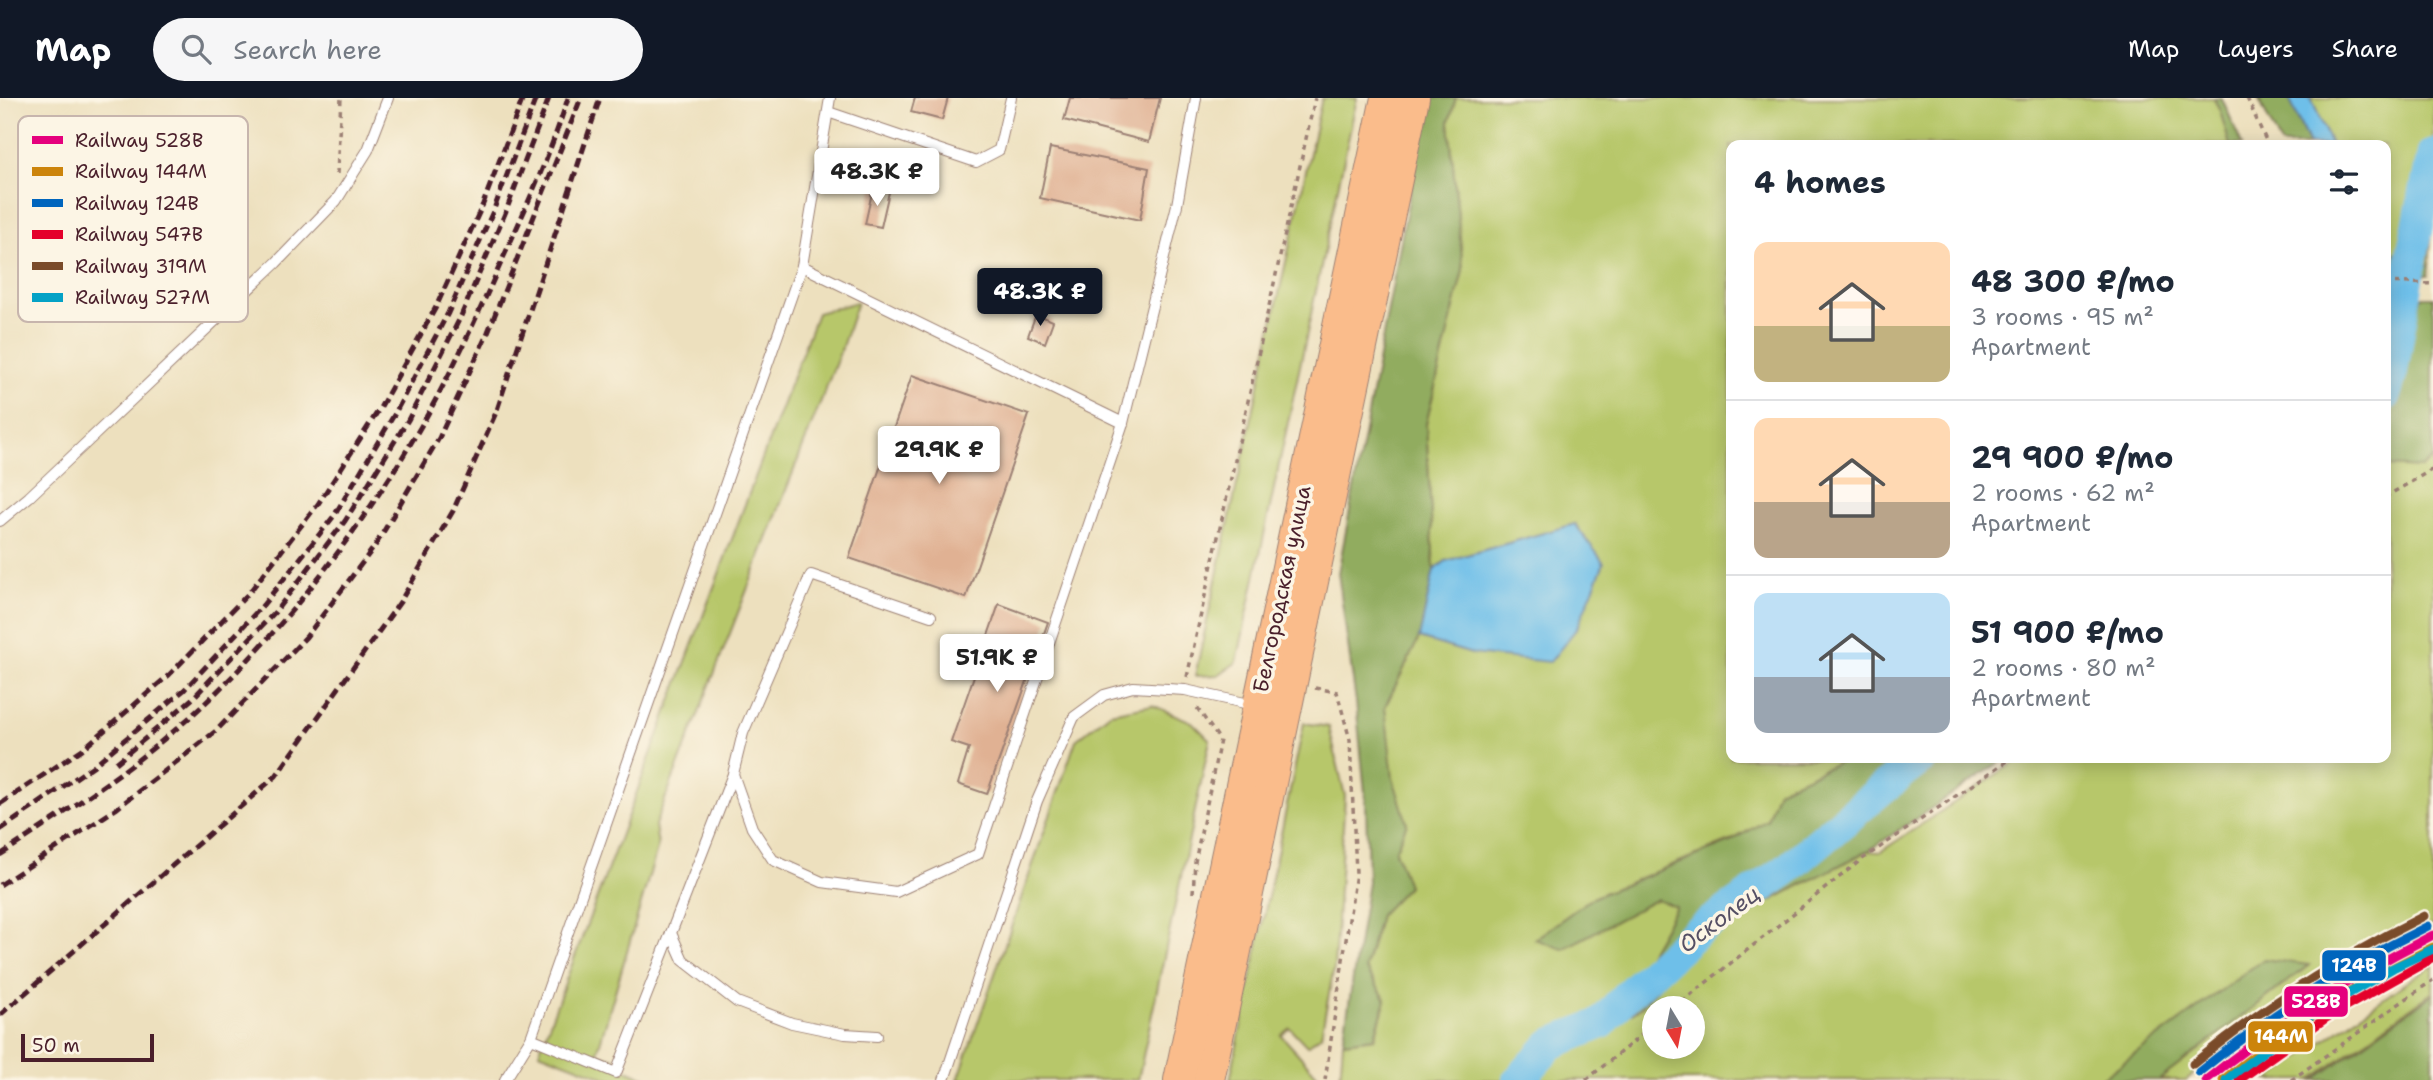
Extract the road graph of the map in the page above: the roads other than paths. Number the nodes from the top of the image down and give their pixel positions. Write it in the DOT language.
graph roads {
  1 [pos="388,98"];
  2 [pos="830,98"];
  3 [pos="1011,98"];
  4 [pos="1196,98"];
  5 [pos="1386,98"];
  6 [pos="1414,98"];
  7 [pos="828,112"];
  8 [pos="802,266"];
  9 [pos="248,290"];
  10 [pos="214,322"];
  11 [pos="1123,423"];
  12 [pos="0,521"];
  13 [pos="931,615"];
  14 [pos="1272,709"];
  15 [pos="733,774"];
  16 [pos="671,933"];
  17 [pos="877,1036"];
  18 [pos="531,1038"];
  19 [pos="505,1080"];
  20 [pos="944,1080"];
  21 [pos="1179,1080"];
  22 [pos="1209,1080"];
  1 -- 9 [label="lane"];
  2 -- 7 [label="lane"];
  3 -- 7 [label="lane"];
  4 -- 11 [label="lane"];
  5 -- 14 [label="main road, Белгородская улица"];
  6 -- 14 [label="main road, Белгородская улица"];
  7 -- 8 [label="lane"];
  8 -- 11 [label="lane"];
  8 -- 18 [label="lane"];
  10 -- 12 [label="lane"];
  11 -- 15 [label="lane"];
  13 -- 15 [label="lane"];
  14 -- 20 [label="lane"];
  14 -- 21 [label="main road, Белгородская улица"];
  14 -- 22 [label="main road, Белгородская улица"];
  15 -- 16 [label="lane"];
  16 -- 17 [label="lane"];
  16 -- 18 [label="lane"];
  18 -- 19 [label="lane"];
}
